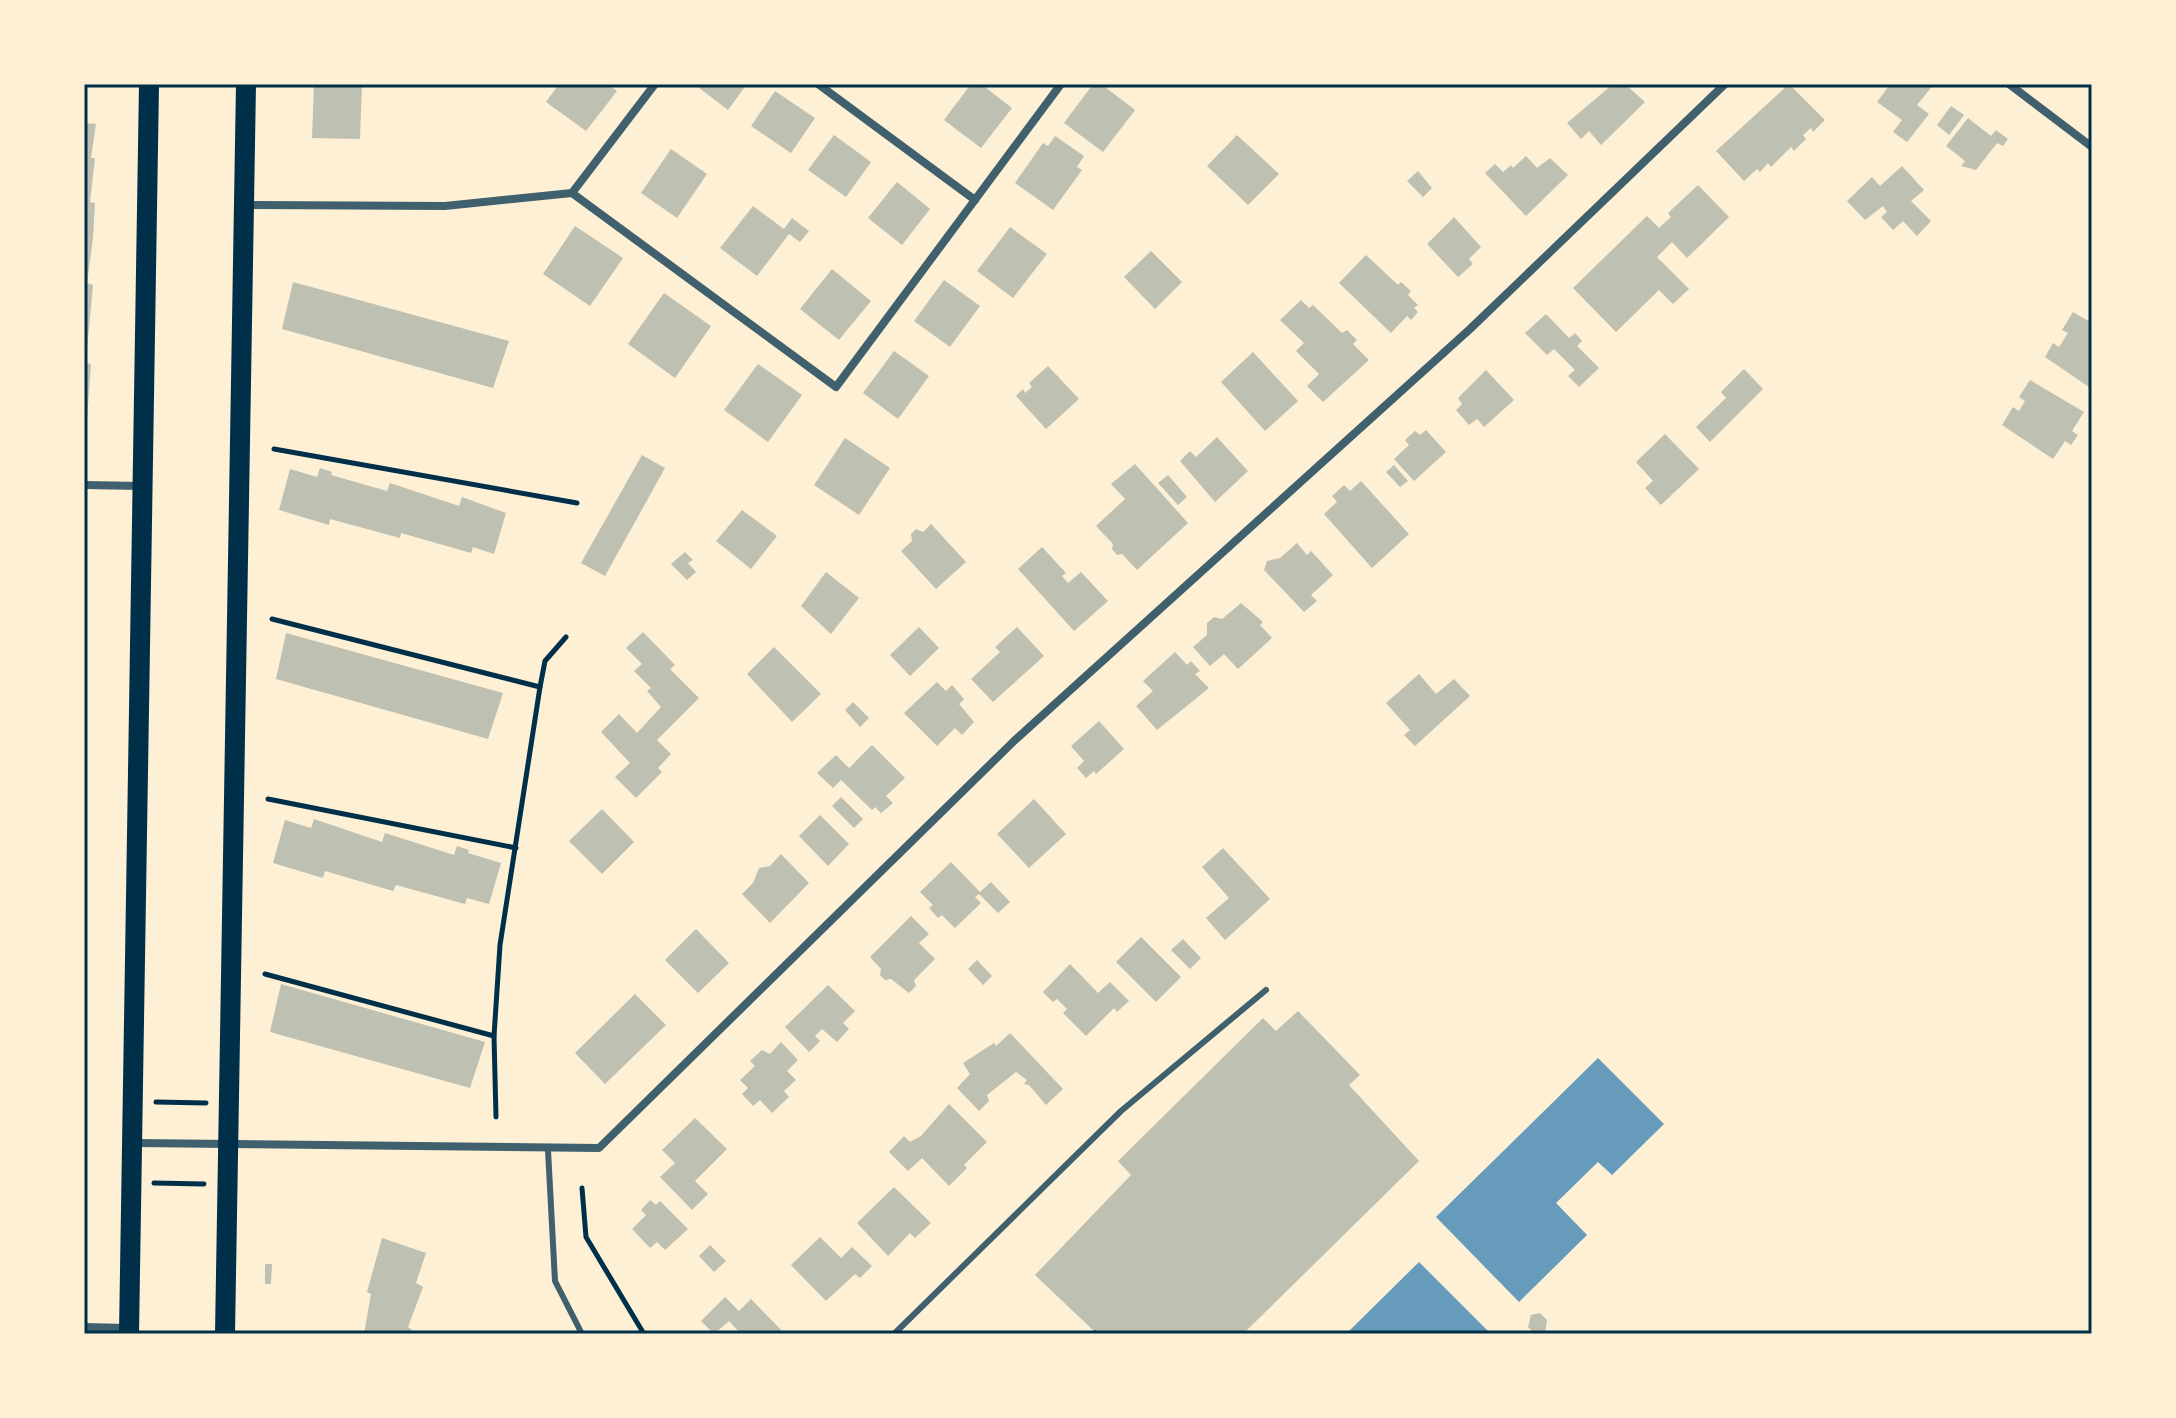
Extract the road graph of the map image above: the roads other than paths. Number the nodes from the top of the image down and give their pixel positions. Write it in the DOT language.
graph roads {
  1 [pos="149,84"];
  2 [pos="246,84"];
  3 [pos="655,84"];
  4 [pos="818,84"];
  5 [pos="1061,84"];
  6 [pos="1725,84"];
  7 [pos="2009,84"];
  8 [pos="2092,147"];
  9 [pos="572,193"];
  10 [pos="975,200"];
  11 [pos="244,205"];
  12 [pos="84,485"];
  13 [pos="143,486"];
  14 [pos="1266,990"];
  15 [pos="132,1143"];
  16 [pos="229,1144"];
  17 [pos="548,1150"];
  18 [pos="84,1327"];
  19 [pos="129,1331"];
  20 [pos="225,1334"];
  21 [pos="582,1334"];
  22 [pos="894,1334"];
  1 -- 13 [label="main road"];
  2 -- 11 [label="main road"];
  3 -- 9 [label="street"];
  4 -- 10 [label="street"];
  5 -- 10 [label="street"];
  6 -- 17 [label="street"];
  7 -- 8 [label="street"];
  9 -- 10 [label="street"];
  9 -- 11 [label="street"];
  11 -- 16 [label="main road"];
  12 -- 13 [label="street"];
  13 -- 15 [label="main road"];
  14 -- 22 [label="lane"];
  15 -- 16 [label="street"];
  15 -- 19 [label="main road"];
  16 -- 17 [label="street"];
  16 -- 20 [label="main road"];
  17 -- 21 [label="lane"];
  18 -- 19 [label="street"];
}
